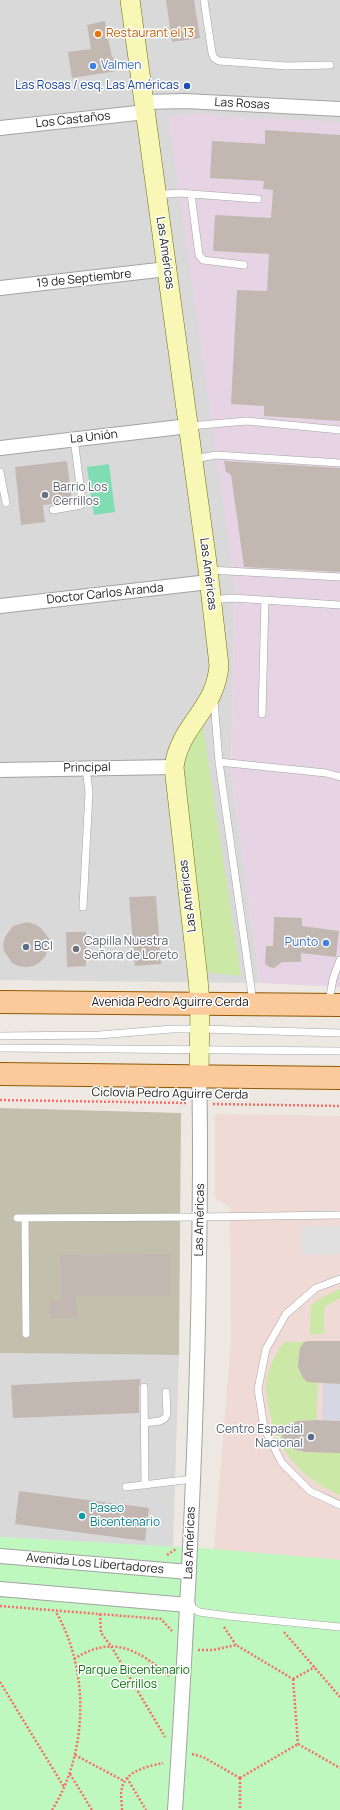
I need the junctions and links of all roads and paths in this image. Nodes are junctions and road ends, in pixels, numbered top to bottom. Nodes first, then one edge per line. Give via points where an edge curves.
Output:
1 (130, 0) edge
2 (204, 0) edge
3 (330, 65) dead end
4 (145, 107) junction
5 (340, 109) edge
6 (0, 128) edge
7 (191, 194) junction
8 (157, 195) junction
9 (258, 199) dead end
10 (244, 265) dead end
11 (167, 269) junction
12 (0, 288) edge
13 (189, 426) junction
14 (340, 430) edge
15 (74, 439) junction
16 (0, 448) edge
17 (192, 459) junction
18 (340, 463) edge
19 (0, 472) edge
20 (6, 502) dead end
21 (53, 510) dead end
22 (340, 577) edge
23 (210, 584) junction
24 (265, 600) junction
25 (340, 605) edge
26 (0, 606) edge
27 (213, 693) junction
28 (262, 714) dead end
29 (219, 762) junction
30 (174, 767) junction
31 (86, 768) junction
32 (0, 770) edge
33 (340, 777) edge
34 (83, 907) dead end
35 (340, 960) edge
36 (0, 1002) edge
37 (200, 1003) junction
38 (253, 1004) junction
39 (334, 1005) edge
40 (200, 1029) junction
41 (340, 1033) edge
42 (0, 1036) edge
43 (0, 1048) edge
44 (200, 1049) junction
45 (340, 1051) edge
46 (0, 1074) edge
47 (199, 1076) junction
48 (340, 1078) edge
49 (0, 1100) edge
50 (200, 1103) junction
51 (340, 1106) edge
52 (340, 1214) edge
53 (200, 1218) junction
54 (340, 1279) edge
55 (26, 1334) dead end
56 (144, 1387) dead end
57 (166, 1392) dead end
58 (144, 1423) junction
59 (193, 1479) junction
60 (145, 1485) junction
61 (126, 1487) dead end
62 (340, 1505) edge
63 (0, 1556) edge
64 (189, 1572) junction
65 (0, 1589) edge
66 (188, 1605) junction
67 (0, 1606) edge
68 (56, 1611) junction
69 (100, 1614) junction
70 (216, 1614) junction
71 (161, 1619) dead end
72 (273, 1619) junction
73 (340, 1627) edge
74 (236, 1645) junction
75 (111, 1646) junction
76 (185, 1649) junction
77 (74, 1659) junction
78 (315, 1667) junction
79 (293, 1679) junction
80 (0, 1682) edge
81 (183, 1689) junction
82 (340, 1697) edge
83 (166, 1739) dead end
84 (298, 1744) junction
85 (179, 1751) junction
86 (75, 1755) junction
87 (163, 1763) dead end
88 (340, 1768) edge
89 (70, 1773) junction
90 (127, 1778) junction
91 (240, 1778) junction
92 (124, 1781) junction
93 (64, 1788) junction
94 (52, 1810) edge
95 (92, 1810) edge
96 (122, 1810) edge
97 (146, 1810) edge
98 (175, 1810) edge
99 (240, 1810) edge

1 - 4 street, Las Américas
2 - 3 lane via 212,53 219,61 287,66
4 - 5 street, Las Rosas via 185,101
4 - 6 street, Los Castaños
4 - 8 street, Las Américas
7 - 8 lane
7 - 9 lane
7 - 10 lane via 199,255 203,260
8 - 11 street, Las Américas
11 - 12 street, 19 de Septiembre
11 - 13 street, Las Américas
13 - 14 lane via 247,421
13 - 15 street, La Unión
13 - 17 street, Las Américas
15 - 16 street, La Unión
15 - 21 lane via 81,505
17 - 18 lane via 216,456
17 - 23 street, Las Américas
19 - 20 lane
22 - 23 lane
23 - 24 lane via 232,598
23 - 26 street, Doctor Carlos Aranda
23 - 27 street, Las Américas via 219,665
24 - 25 lane
24 - 28 lane
27 - 29 lane
27 - 30 street, Las Américas via 183,738 175,756
29 - 33 lane via 326,773
29 - 38 lane
30 - 31 street, Principal
30 - 37 street, Las Américas
31 - 32 street, Principal
31 - 34 lane via 89,792
35 - 39 lane via 333,979
36 - 37 main road, Avenida Pedro Aguirre Cerda
37 - 38 main road, Avenida Pedro Aguirre Cerda
37 - 40 street, Las Américas
38 - 39 main road, Avenida Pedro Aguirre Cerda
40 - 41 lane
40 - 42 lane via 99,1035
40 - 44 street, Las Américas
43 - 44 lane
44 - 45 lane
44 - 47 street, Las Américas
46 - 47 main road
47 - 48 main road
47 - 50 street, Las Américas
49 - 50 path, Ciclovía Pedro Aguirre Cerda
50 - 51 path, Ciclovía Pedro Aguirre Cerda
50 - 53 street, Las Américas
52 - 53 lane
53 - 55 lane via 21,1218
53 - 59 street, Las Américas
54 - 62 lane via 316,1288 286,1314 266,1349 258,1389 264,1428 282,1463 310,1491
56 - 58 lane
57 - 58 lane via 165,1418
58 - 60 lane
59 - 60 lane
59 - 64 street, Las Américas
60 - 61 lane
63 - 64 street, Avenida Los Libertadores
64 - 66 street, Las Américas
65 - 66 street
66 - 70 lane via 199,1612
66 - 76 street, Las Américas
67 - 68 path
68 - 69 path
68 - 77 path via 66,1630
69 - 71 path
69 - 75 path via 101,1633
70 - 72 lane
70 - 74 path
72 - 73 lane
72 - 78 path
74 - 76 path via 212,1650
74 - 79 path
75 - 77 path via 97,1648
75 - 81 path via 128,1649 146,1658
75 - 83 path
76 - 81 street, Las Américas
77 - 86 path via 80,1711
78 - 79 path
78 - 82 path
79 - 84 path
80 - 93 path
81 - 85 street, Las Américas
84 - 88 path
84 - 91 path
85 - 91 path via 203,1757
85 - 98 street, Las Américas
86 - 89 path
86 - 92 path
87 - 90 path via 144,1768
89 - 93 path
89 - 95 path
90 - 92 path
90 - 97 path
91 - 99 path
92 - 96 path via 121,1793
93 - 94 path

